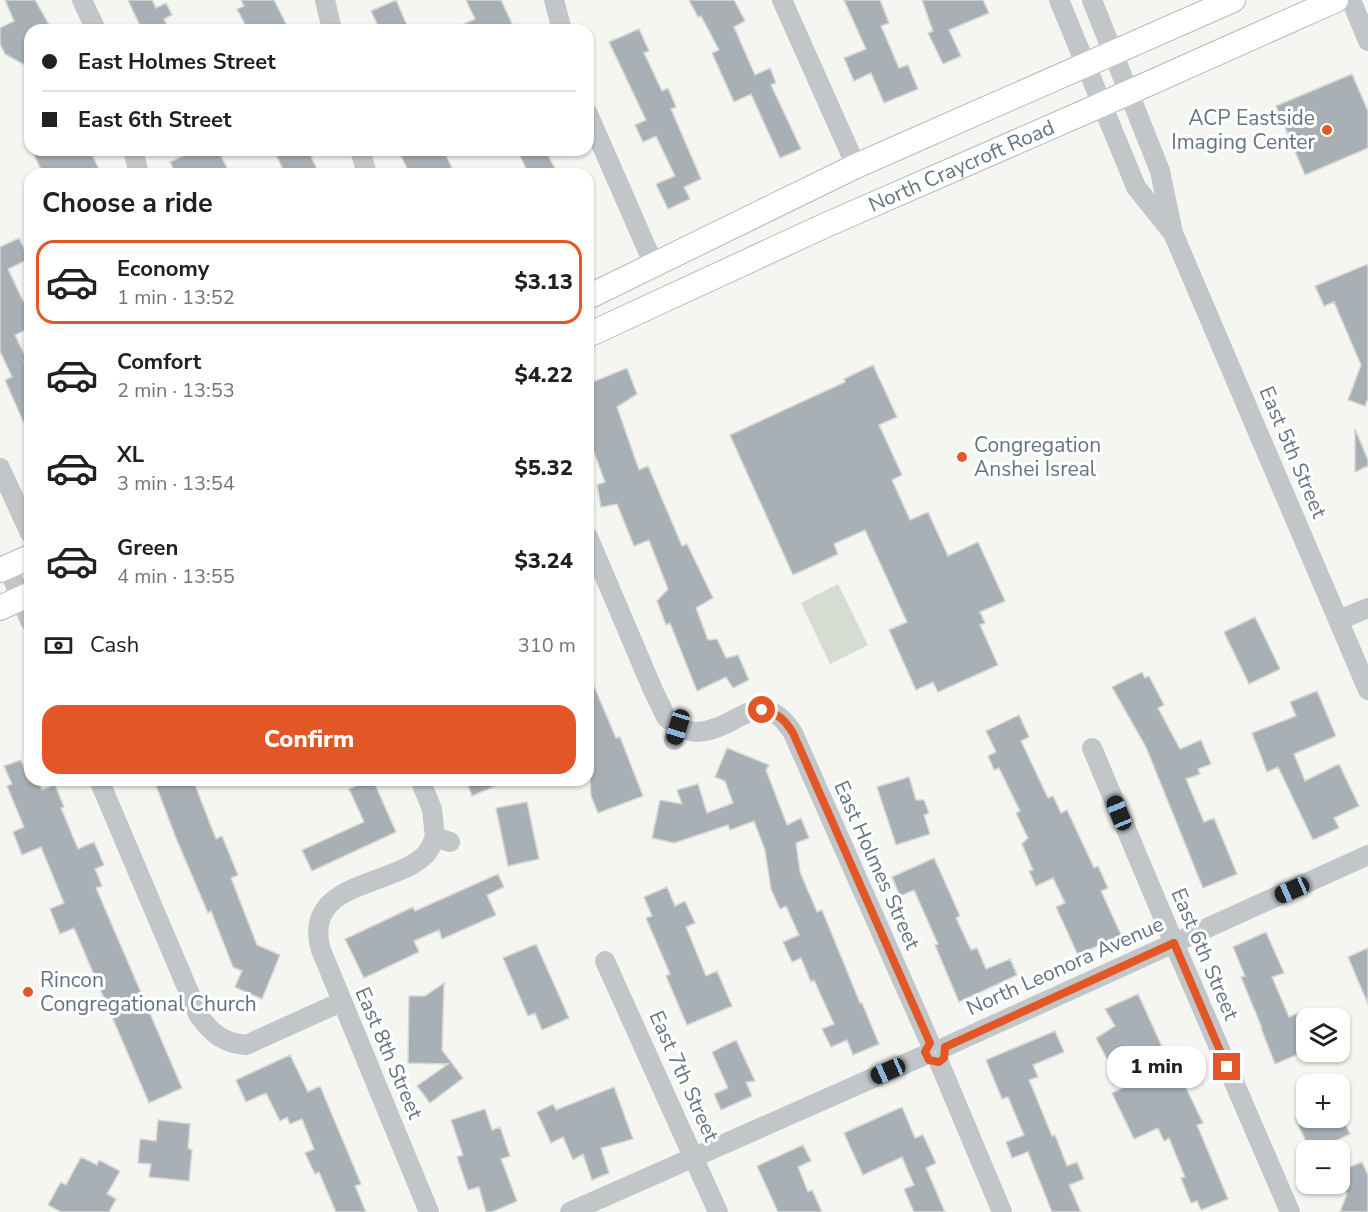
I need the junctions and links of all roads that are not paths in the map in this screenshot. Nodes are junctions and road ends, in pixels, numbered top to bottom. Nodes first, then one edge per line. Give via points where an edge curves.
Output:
1 (82, 0) edge
2 (325, 0) edge
3 (554, 0) edge
4 (782, 0) edge
5 (1059, 0) edge
6 (1092, 0) edge
7 (1233, 0) edge
8 (1336, 0) edge
9 (1351, 0) edge
10 (93, 24) edge
11 (331, 24) edge
12 (560, 24) edge
13 (1368, 41) edge
14 (1113, 52) junction
15 (1085, 64) junction
16 (1129, 92) junction
17 (1102, 104) junction
18 (594, 128) edge
19 (856, 166) junction
20 (1173, 233) junction
21 (654, 265) junction
22 (594, 294) edge
23 (594, 332) edge
24 (0, 468) edge
25 (24, 520) edge
26 (594, 551) edge
27 (24, 560) edge
28 (4, 568) edge
29 (16, 600) edge
30 (1368, 608) edge
31 (1338, 620) junction
32 (1368, 690) edge
33 (1092, 748) dead end
34 (102, 786) edge
35 (422, 786) edge
36 (1368, 855) edge
37 (1174, 943) junction
38 (605, 961) dead end
39 (341, 1002) junction
40 (935, 1052) junction
41 (694, 1157) junction
42 (429, 1212) edge
43 (570, 1212) edge
44 (718, 1212) edge
45 (1002, 1212) edge
46 (1290, 1212) edge

1 - 10 street
2 - 11 street
3 - 12 street
4 - 19 street
5 - 15 street, East 5th Street
6 - 14 street, East 5th Street
7 - 14 main road, North Craycroft Road
8 - 16 main road, North Craycroft Road
9 - 13 street
14 - 15 main road, North Craycroft Road
14 - 16 street, East 5th Street
15 - 17 street, East 5th Street
15 - 19 main road, North Craycroft Road
16 - 17 main road, North Craycroft Road
16 - 20 street, East 5th Street via 1160,171
17 - 20 street, East 5th Street via 1136,187
17 - 23 main road, North Craycroft Road
18 - 21 street
19 - 21 main road, North Craycroft Road
20 - 31 street, East 5th Street
21 - 22 main road, North Craycroft Road
24 - 25 street
26 - 40 street, East Holmes Street via 676,734 712,728 754,710 773,712 785,720
27 - 28 main road
28 - 29 street
30 - 31 street
31 - 32 street, East 5th Street
33 - 37 street, East 6th Street
34 - 39 street via 207,1028 219,1038 246,1045
35 - 39 street, East 8th Street via 442,840 415,862 334,899 320,917 317,936
36 - 37 street, North Leonora Avenue
37 - 40 street, North Leonora Avenue
37 - 46 street, East 6th Street
38 - 41 street, East 7th Street
39 - 42 street, East 8th Street
40 - 41 street, North Leonora Avenue
40 - 45 street, East Holmes Street
41 - 43 street, North Leonora Avenue
41 - 44 street, East 7th Street

